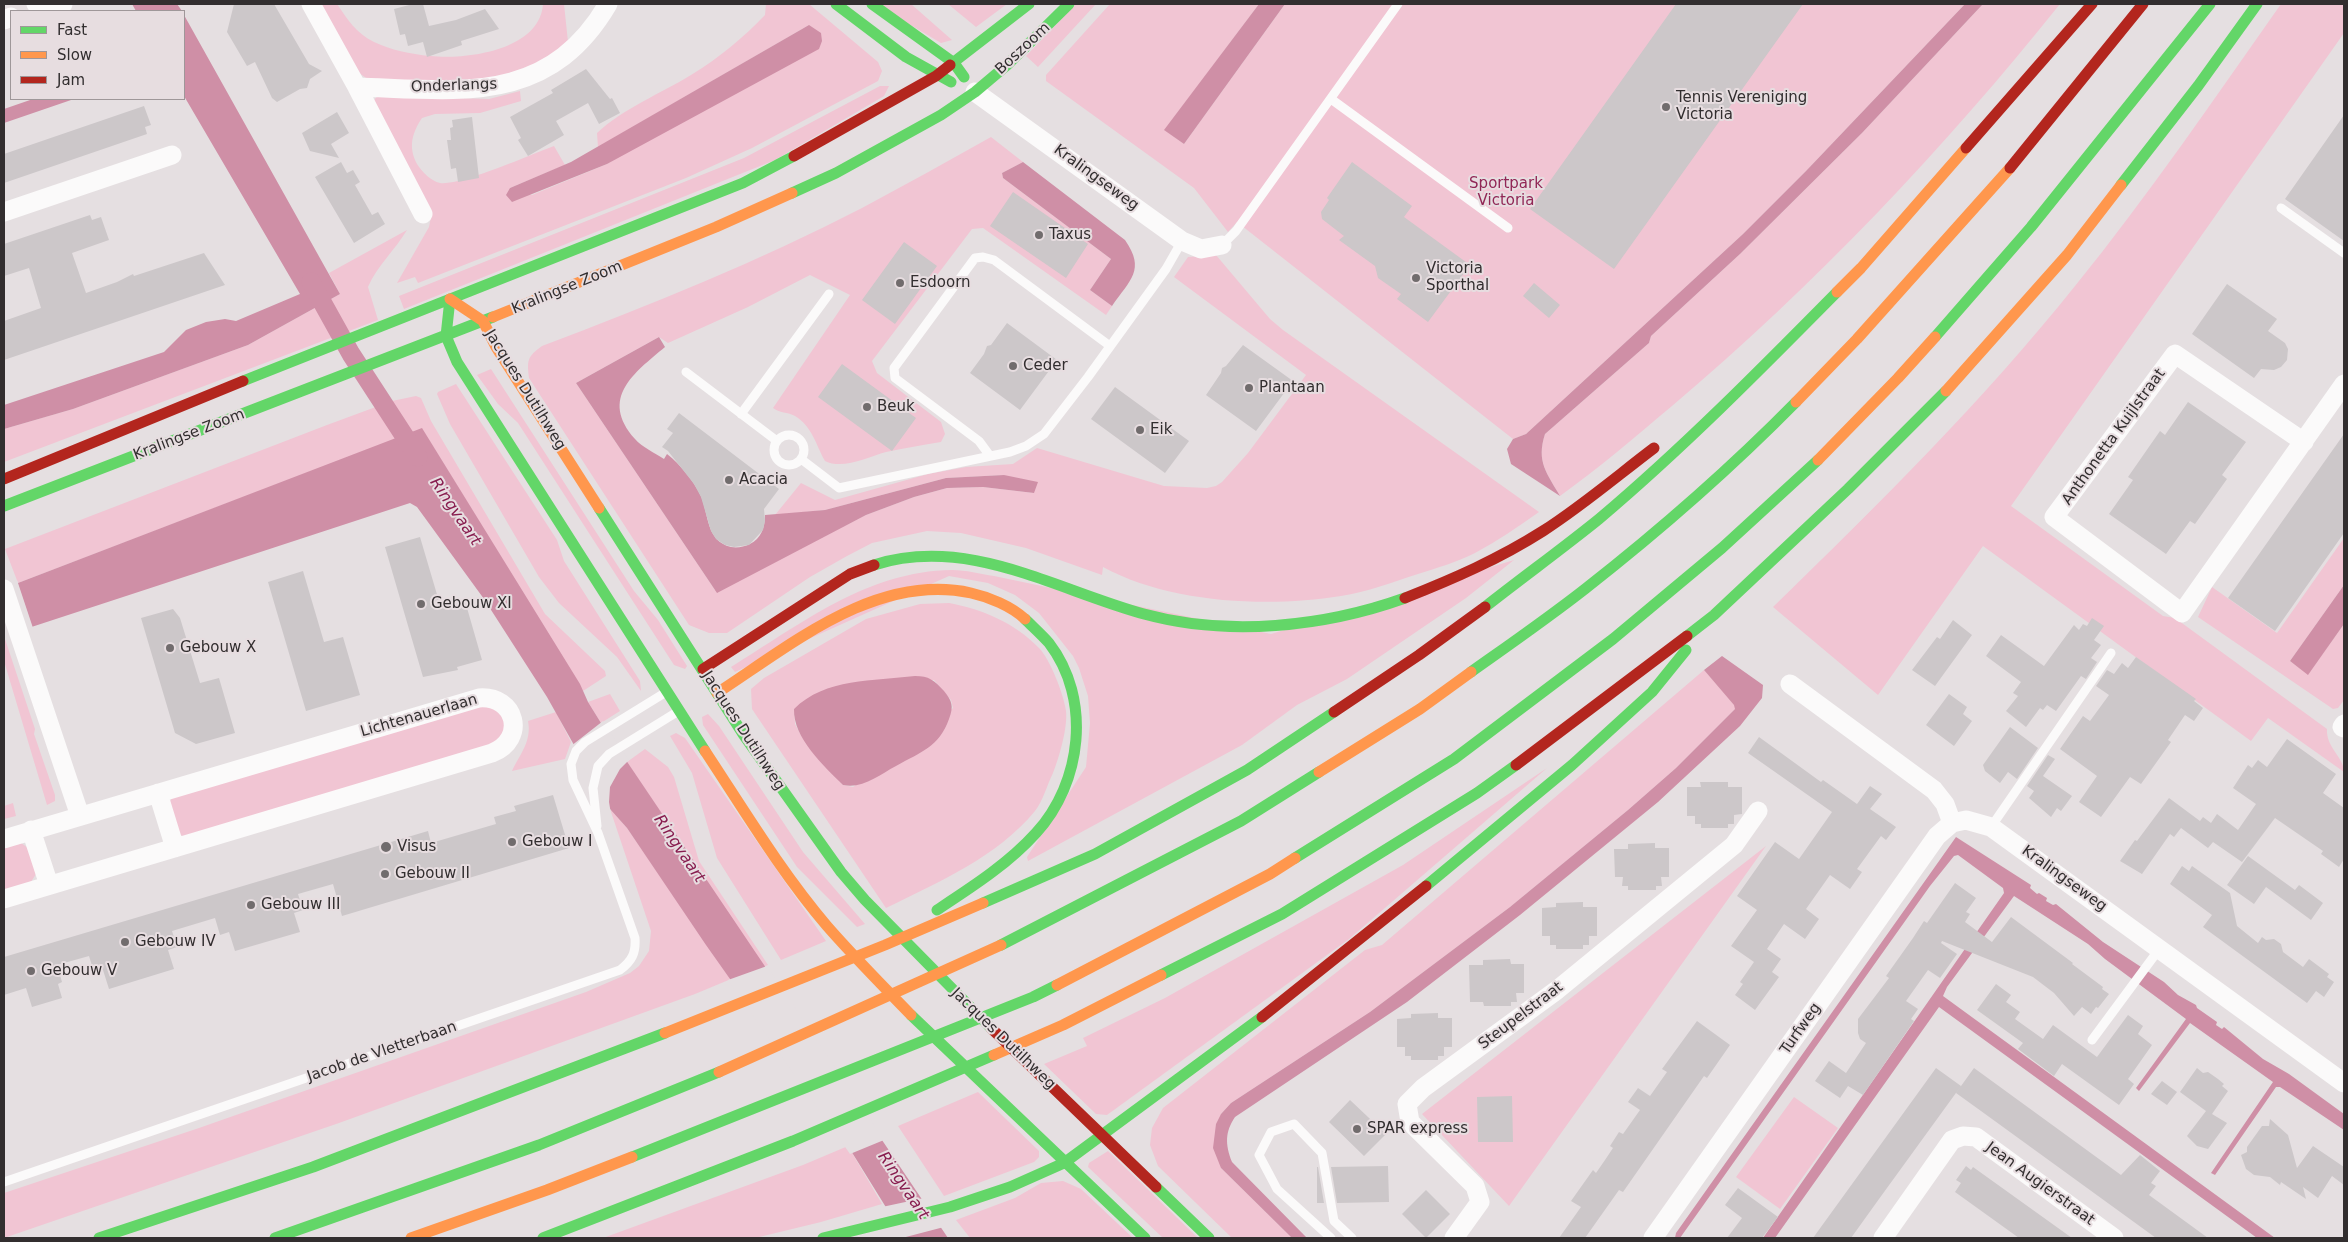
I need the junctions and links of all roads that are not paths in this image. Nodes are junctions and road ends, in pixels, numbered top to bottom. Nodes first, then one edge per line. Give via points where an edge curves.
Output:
1 (36, 4) edge
2 (63, 4) edge
3 (311, 4) edge
4 (608, 4) edge
5 (836, 4) edge
6 (1029, 4) edge
7 (1069, 4) edge
8 (1398, 4) edge
9 (2092, 4) edge
10 (2143, 4) edge
11 (2210, 4) edge
12 (2257, 4) edge
13 (870, 10) edge
14 (954, 64) junction
15 (936, 76) junction
16 (357, 87) junction
17 (975, 92) junction
18 (1331, 99) junction
19 (172, 155) dead end
20 (2281, 208) dead end
21 (4, 212) edge
22 (423, 214) dead end
23 (1508, 228) dead end
24 (1182, 241) junction
25 (1222, 246) joint
26 (2344, 253) edge
27 (829, 294) dead end
28 (450, 299) junction
29 (483, 321) junction
30 (446, 336) junction
31 (1110, 346) junction
32 (1764, 367) junction
33 (686, 372) dead end
34 (2344, 384) edge
35 (741, 414) junction
36 (1687, 424) dead end
37 (777, 441) junction
38 (1664, 441) dead end
39 (2304, 442) junction
40 (990, 456) junction
41 (801, 459) junction
42 (4, 478) edge
43 (4, 506) edge
44 (4, 589) edge
45 (1678, 650) junction
46 (2111, 653) dead end
47 (699, 672) junction
48 (1790, 684) dead end
49 (670, 690) junction
50 (713, 695) junction
51 (683, 709) junction
52 (158, 793) junction
53 (1758, 811) dead end
54 (80, 816) junction
55 (1952, 823) junction
56 (1991, 827) junction
57 (31, 830) junction
58 (598, 834) junction
59 (4, 839) edge
60 (175, 848) junction
61 (49, 885) junction
62 (4, 898) edge
63 (886, 945) junction
64 (2160, 948) junction
65 (2092, 1040) dead end
66 (2344, 1083) edge
67 (1104, 1135) junction
68 (1064, 1163) junction
69 (4, 1182) edge
70 (99, 1238) edge
71 (276, 1238) edge
72 (411, 1238) edge
73 (543, 1238) edge
74 (823, 1238) edge
75 (1145, 1238) edge
76 (1209, 1238) edge
77 (1331, 1238) edge
78 (1352, 1238) edge
79 (1454, 1238) edge
80 (1652, 1238) edge
81 (1883, 1238) edge
82 (2114, 1238) edge

1 - 2 street via 47,9
3 - 16 street
4 - 16 street, Onderlangs via 581,43 550,68 516,82 487,88
5 - 13 main road, Kralingseweg
6 - 14 main road, Boszoom
7 - 17 main road, Boszoom via 1008,66
8 - 18 lane
9 - 32 main road via 1861,268
10 - 71 main road via 1998,182 1857,339 1769,429 1591,584 1420,709 1241,821 988,952 740,1063 539,1145
11 - 72 main road via 2031,227 1898,378 1813,465 1637,619 1454,759 1270,874 1033,997 547,1190
12 - 45 main road via 2198,86 2060,262 1935,403
13 - 14 main road, Kralingseweg
13 - 15 main road, Kralingseweg
14 - 15 main road, Kralingse Zoom
14 - 17 main road, Kralingseweg
15 - 17 main road, Kralingseweg
15 - 28 main road, Kralingse Zoom via 828,140 743,183
16 - 22 street
17 - 24 street, Kralingseweg
17 - 29 main road, Kralingse Zoom via 941,115 836,173 716,227
18 - 23 lane
18 - 25 lane
19 - 21 street
20 - 26 lane
24 - 25 street, Kralingseweg via 1201,249
24 - 31 lane
27 - 35 lane
28 - 29 main road, Jacques Dutilhweg
28 - 30 main road
28 - 42 main road, Kralingse Zoom
29 - 30 main road, Kralingse Zoom
29 - 47 main road, Jacques Dutilhweg via 496,347
30 - 43 main road, Kralingse Zoom
30 - 49 main road via 457,362
31 - 40 lane via 1044,434 1026,446
31 - 40 lane via 994,260 975,258 894,368 895,378 979,441
32 - 36 main road
32 - 63 main road via 1610,509 1553,555 1419,655 1246,770 1095,854
33 - 35 lane
34 - 39 street, Anthonetta Kuijlstraat
35 - 37 lane
37 - 41 lane via 774,452 780,462 791,465
37 - 41 lane via 787,435 798,438 804,448
38 - 47 main road via 1529,538 1462,575 1352,614 1253,627 1171,620 1100,601 998,565 960,557 915,556 875,564 850,574
39 - 39 street, Anthonetta Kuijlstraat via 2175,354 2054,517 2182,613
40 - 41 lane via 840,488
44 - 54 street
45 - 67 main road via 1652,692 1565,771 1282,1002
45 - 73 main road via 1477,793 1282,914 1063,1025 793,1141
46 - 56 lane
47 - 50 main road, Jacques Dutilhweg
48 - 55 street via 1934,790 1945,804
49 - 51 main road
49 - 58 lane, Jacob de Vletterbaan via 585,742 576,751 570,764 573,780
50 - 63 main road via 846,613 906,591 947,587 968,590 1008,607 1042,633 1058,653 1069,676 1076,704 1077,748 1072,772 1058,803 1037,835 1016,855
50 - 67 main road, Jacques Dutilhweg via 819,843 865,900 958,996
51 - 58 lane, Jacob de Vletterbaan via 609,754 598,766 593,788
51 - 68 main road via 774,856 827,926 915,1020
52 - 54 street, Lichtenauerlaan
52 - 60 street
52 - 60 street, Lichtenauerlaan via 478,698 487,697 503,704 513,718 510,740 500,750
53 - 79 street, Steupelstraat via 1734,845 1557,990 1423,1088 1407,1104 1410,1122 1475,1186 1480,1202
54 - 57 street, Lichtenauerlaan
55 - 56 street, Kralingseweg via 1966,820
55 - 80 street, Turfweg via 1937,836
56 - 64 street, Kralingseweg
57 - 59 street, Lichtenauerlaan
57 - 61 street
58 - 69 lane, Jacob de Vletterbaan via 635,938 634,956 620,970
60 - 61 street, Lichtenauerlaan
61 - 62 street, Lichtenauerlaan
63 - 70 main road via 710,1016 313,1167
64 - 65 lane
64 - 66 street, Kralingseweg
67 - 68 main road
67 - 76 main road, Jacques Dutilhweg
68 - 74 main road via 1010,1187 950,1207
68 - 75 main road
77 - 78 lane via 1277,1188 1259,1156 1271,1132 1294,1124 1322,1153 1334,1221
81 - 82 street, Jean Augierstraat via 1952,1140 1963,1136 1976,1137

